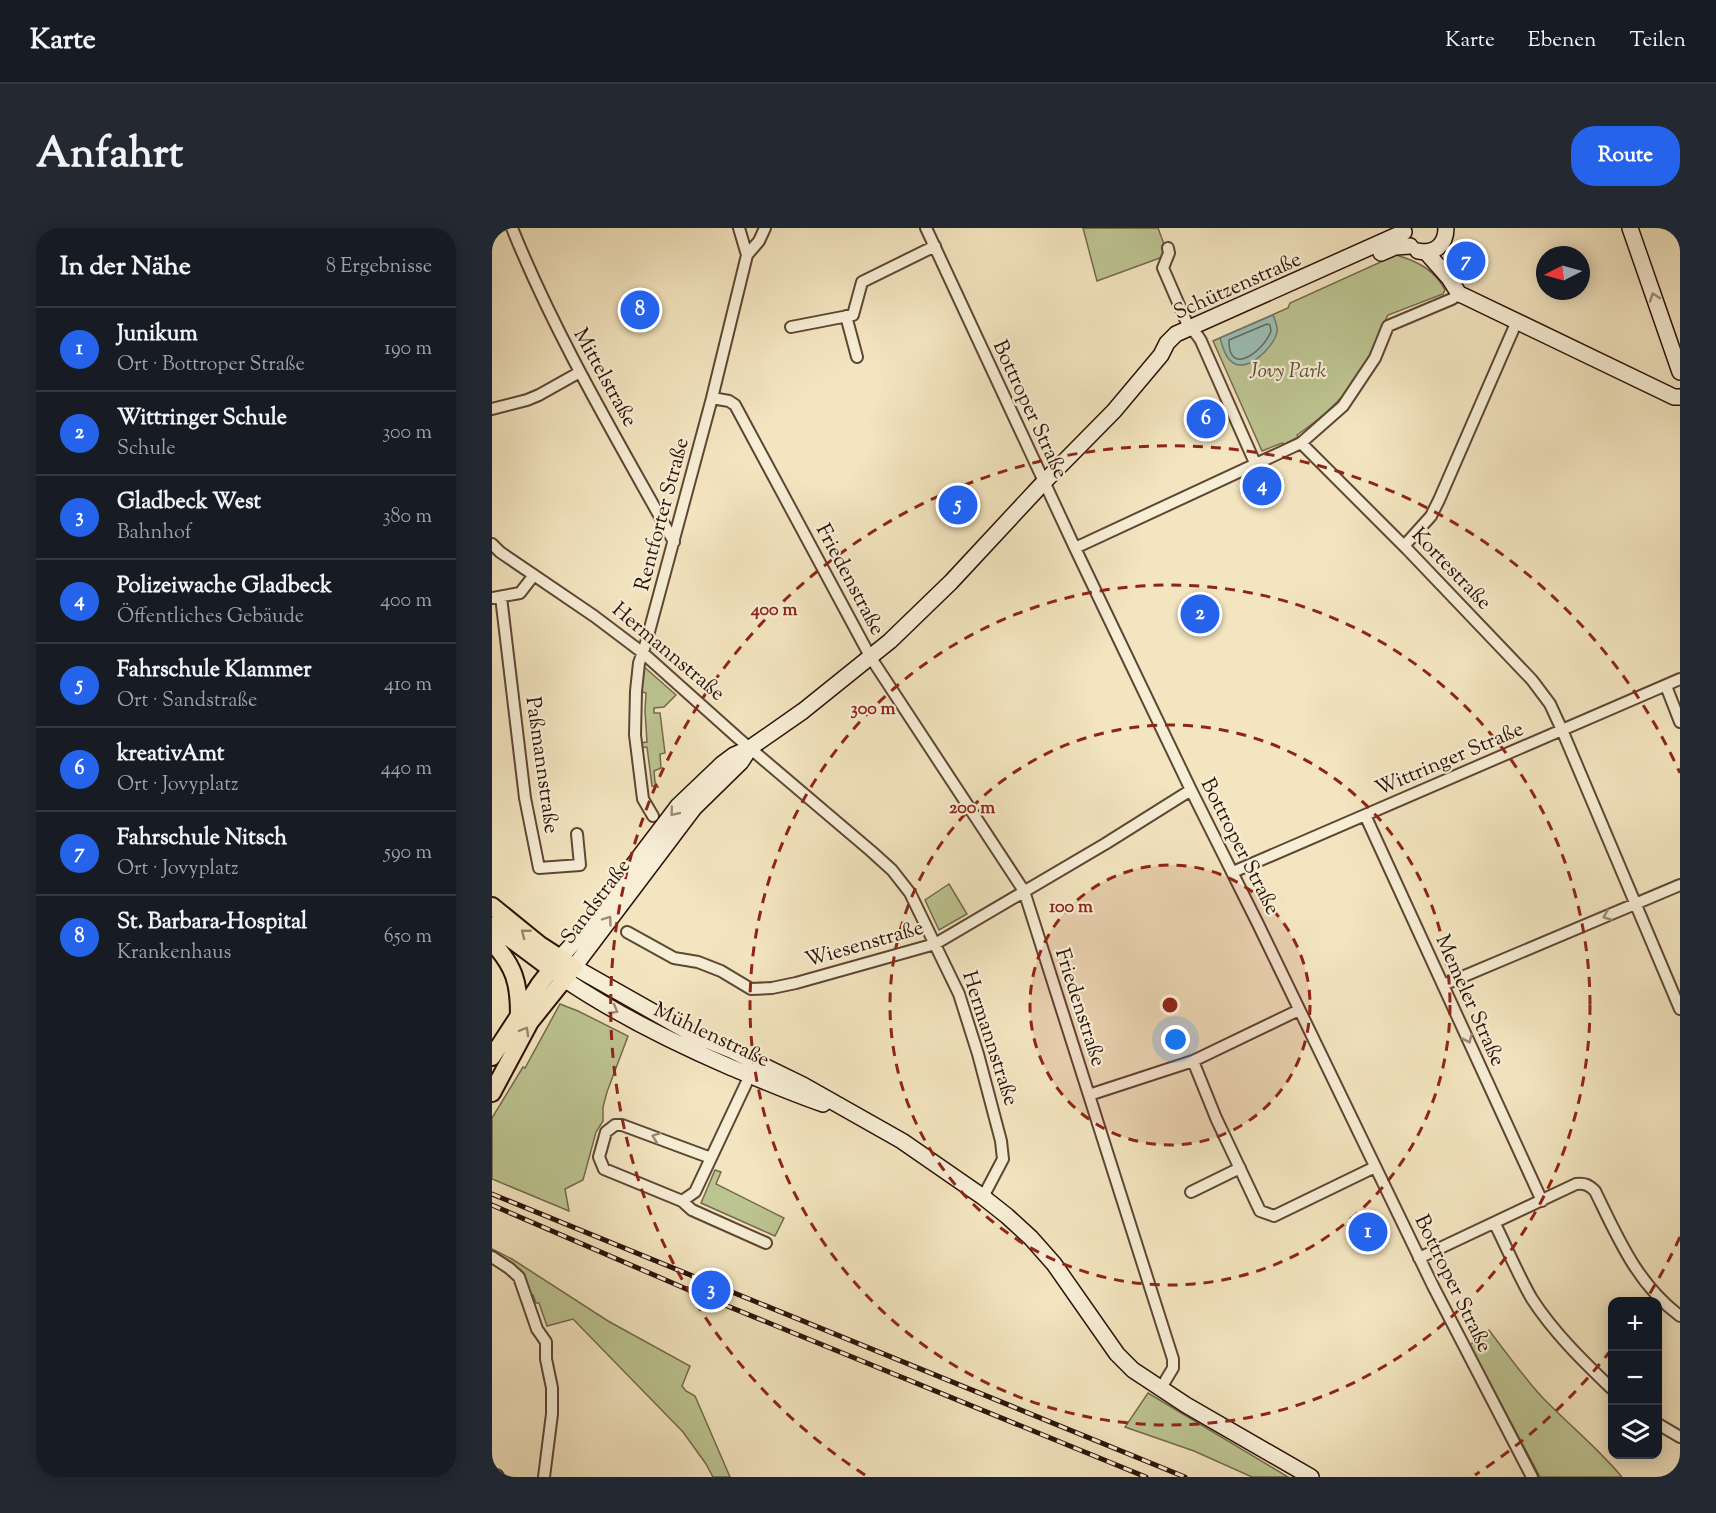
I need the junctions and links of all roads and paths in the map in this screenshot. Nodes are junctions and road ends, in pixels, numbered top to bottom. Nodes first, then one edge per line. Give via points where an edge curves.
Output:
1 (512, 228) edge
2 (739, 228) edge
3 (765, 228) edge
4 (926, 228) edge
5 (1446, 228) edge
6 (1630, 228) edge
7 (1406, 235) edge
8 (935, 246) junction
9 (1168, 248) dead end
10 (1432, 250) junction
11 (747, 255) junction
12 (1459, 294) junction
13 (846, 316) junction
14 (1517, 321) junction
15 (791, 327) dead end
16 (1193, 331) junction
17 (857, 357) dead end
18 (580, 372) junction
19 (1680, 372) edge
20 (1680, 397) edge
21 (712, 398) junction
22 (492, 410) edge
23 (1301, 443) junction
24 (1255, 463) junction
25 (1044, 482) junction
26 (674, 542) junction
27 (492, 544) edge
28 (1404, 546) junction
29 (1075, 548) junction
30 (534, 575) junction
31 (496, 597) edge
32 (643, 653) junction
33 (871, 658) junction
34 (1680, 680) edge
35 (1666, 686) junction
36 (1680, 722) edge
37 (1562, 730) junction
38 (750, 748) junction
39 (1191, 790) junction
40 (1365, 815) junction
41 (653, 816) dead end
42 (577, 834) dead end
43 (1233, 872) junction
44 (1680, 885) edge
45 (1024, 891) junction
46 (1636, 904) junction
47 (492, 906) edge
48 (492, 925) edge
49 (627, 932) dead end
50 (492, 942) edge
51 (935, 944) junction
52 (562, 969) junction
53 (1443, 986) junction
54 (1680, 1009) edge
55 (1299, 1010) junction
56 (519, 1014) junction
57 (492, 1057) edge
58 (1193, 1061) junction
59 (753, 1068) junction
60 (492, 1093) edge
61 (1089, 1095) junction
62 (711, 1158) junction
63 (1375, 1167) junction
64 (1240, 1168) junction
65 (1191, 1192) dead end
66 (983, 1197) junction
67 (682, 1201) junction
68 (1542, 1201) junction
69 (1495, 1224) junction
70 (766, 1243) dead end
71 (492, 1257) edge
72 (1419, 1258) junction
73 (1680, 1316) edge
74 (1608, 1385) edge
75 (1161, 1388) junction
76 (1662, 1426) edge
77 (1680, 1437) edge
78 (544, 1477) edge
79 (1311, 1477) edge
80 (1532, 1477) edge

1 - 18 street, Mittelstraße
2 - 11 street
3 - 11 street, Rentforter Straße
4 - 8 street, Bottroper Straße
5 - 10 main road via 1445,237
19 -> 6 main road
7 - 10 main road via 1415,250
7 - 16 main road, Schützenstraße
8 - 13 street via 862,282 853,315
8 - 25 street, Bottroper Straße
9 - 16 street via 1163,268
10 - 12 main road
11 - 21 street, Rentforter Straße
12 - 14 main road
12 - 23 street via 1388,326 1375,358 1343,406
13 - 15 street
13 - 17 street
14 - 20 main road
14 - 28 street via 1431,516
16 - 24 street
16 - 25 main road, Schützenstraße via 1176,334 1167,343 1114,411
18 - 22 street via 533,397
18 - 26 street, Mittelstraße
21 - 26 street, Rentforter Straße
21 - 33 street, Friedenstraße via 735,405
23 - 24 street
23 - 28 street, Kortestraße
24 - 29 street
25 - 29 street, Bottroper Straße
25 - 33 main road, Sandstraße via 951,582
26 - 32 street, Rentforter Straße
27 - 30 street, Hermannstraße
28 - 37 street, Kortestraße via 1537,686 1551,704
29 - 39 street, Bottroper Straße
30 - 31 street via 520,593
30 - 32 street, Hermannstraße
31 - 42 street, Paßmannstraße via 539,868 580,865
32 - 38 street, Hermannstraße
32 - 41 street, Rentforter Straße via 636,691 635,735 643,799
33 - 38 main road, Sandstraße
33 - 45 street, Friedenstraße
34 - 35 street, Wittringer Straße
35 - 36 street
35 - 37 street, Wittringer Straße
37 - 40 street, Wittringer Straße
37 - 46 street, Kortestraße
38 - 51 street, Hermannstraße via 892,870 910,893
38 - 52 main road, Sandstraße via 694,808
39 - 43 street, Bottroper Straße
39 - 45 street, Wiesenstraße
40 - 43 street, Wittringer Straße
40 - 53 street, Memeler Straße
43 - 55 street, Bottroper Straße
44 - 46 street
45 - 51 street, Wiesenstraße
45 - 61 street, Friedenstraße
46 -> 53 street
46 - 54 street, Kortestraße
52 -> 47 main road via 540,945
48 - 52 main road
49 - 51 street, Wiesenstraße via 674,958 721,971 751,989 772,988
50 - 56 main road via 513,971
51 - 66 street, Hermannstraße via 959,994 1001,1141 1003,1159
52 - 56 main road, Sandstraße
52 - 59 main road, Mühlenstraße
60 -> 52 main road, Sandstraße
53 -> 68 street, Memeler Straße
55 - 58 street
55 - 63 street, Bottroper Straße
56 - 57 main road, Sandstraße
58 - 61 street
58 - 64 street
59 - 62 street
59 - 66 main road, Mühlenstraße via 801,1096 850,1112
61 - 75 street, Friedenstraße via 1173,1359 1173,1368
62 - 67 street via 695,1192
62 -> 67 street via 622,1125 606,1132 599,1157 604,1169
63 - 64 street via 1274,1216 1260,1211
63 - 72 street, Bottroper Straße
64 - 65 street
66 - 75 main road via 1031,1238 1054,1264 1125,1363
67 - 70 street via 692,1210
68 - 69 street
68 - 73 street via 1576,1184 1590,1186 1635,1269
69 - 72 street
69 - 74 street via 1531,1297 1548,1322
71 - 78 street via 519,1276 537,1329 546,1342 552,1414
72 - 80 street, Bottroper Straße
75 - 79 main road
76 - 77 street

